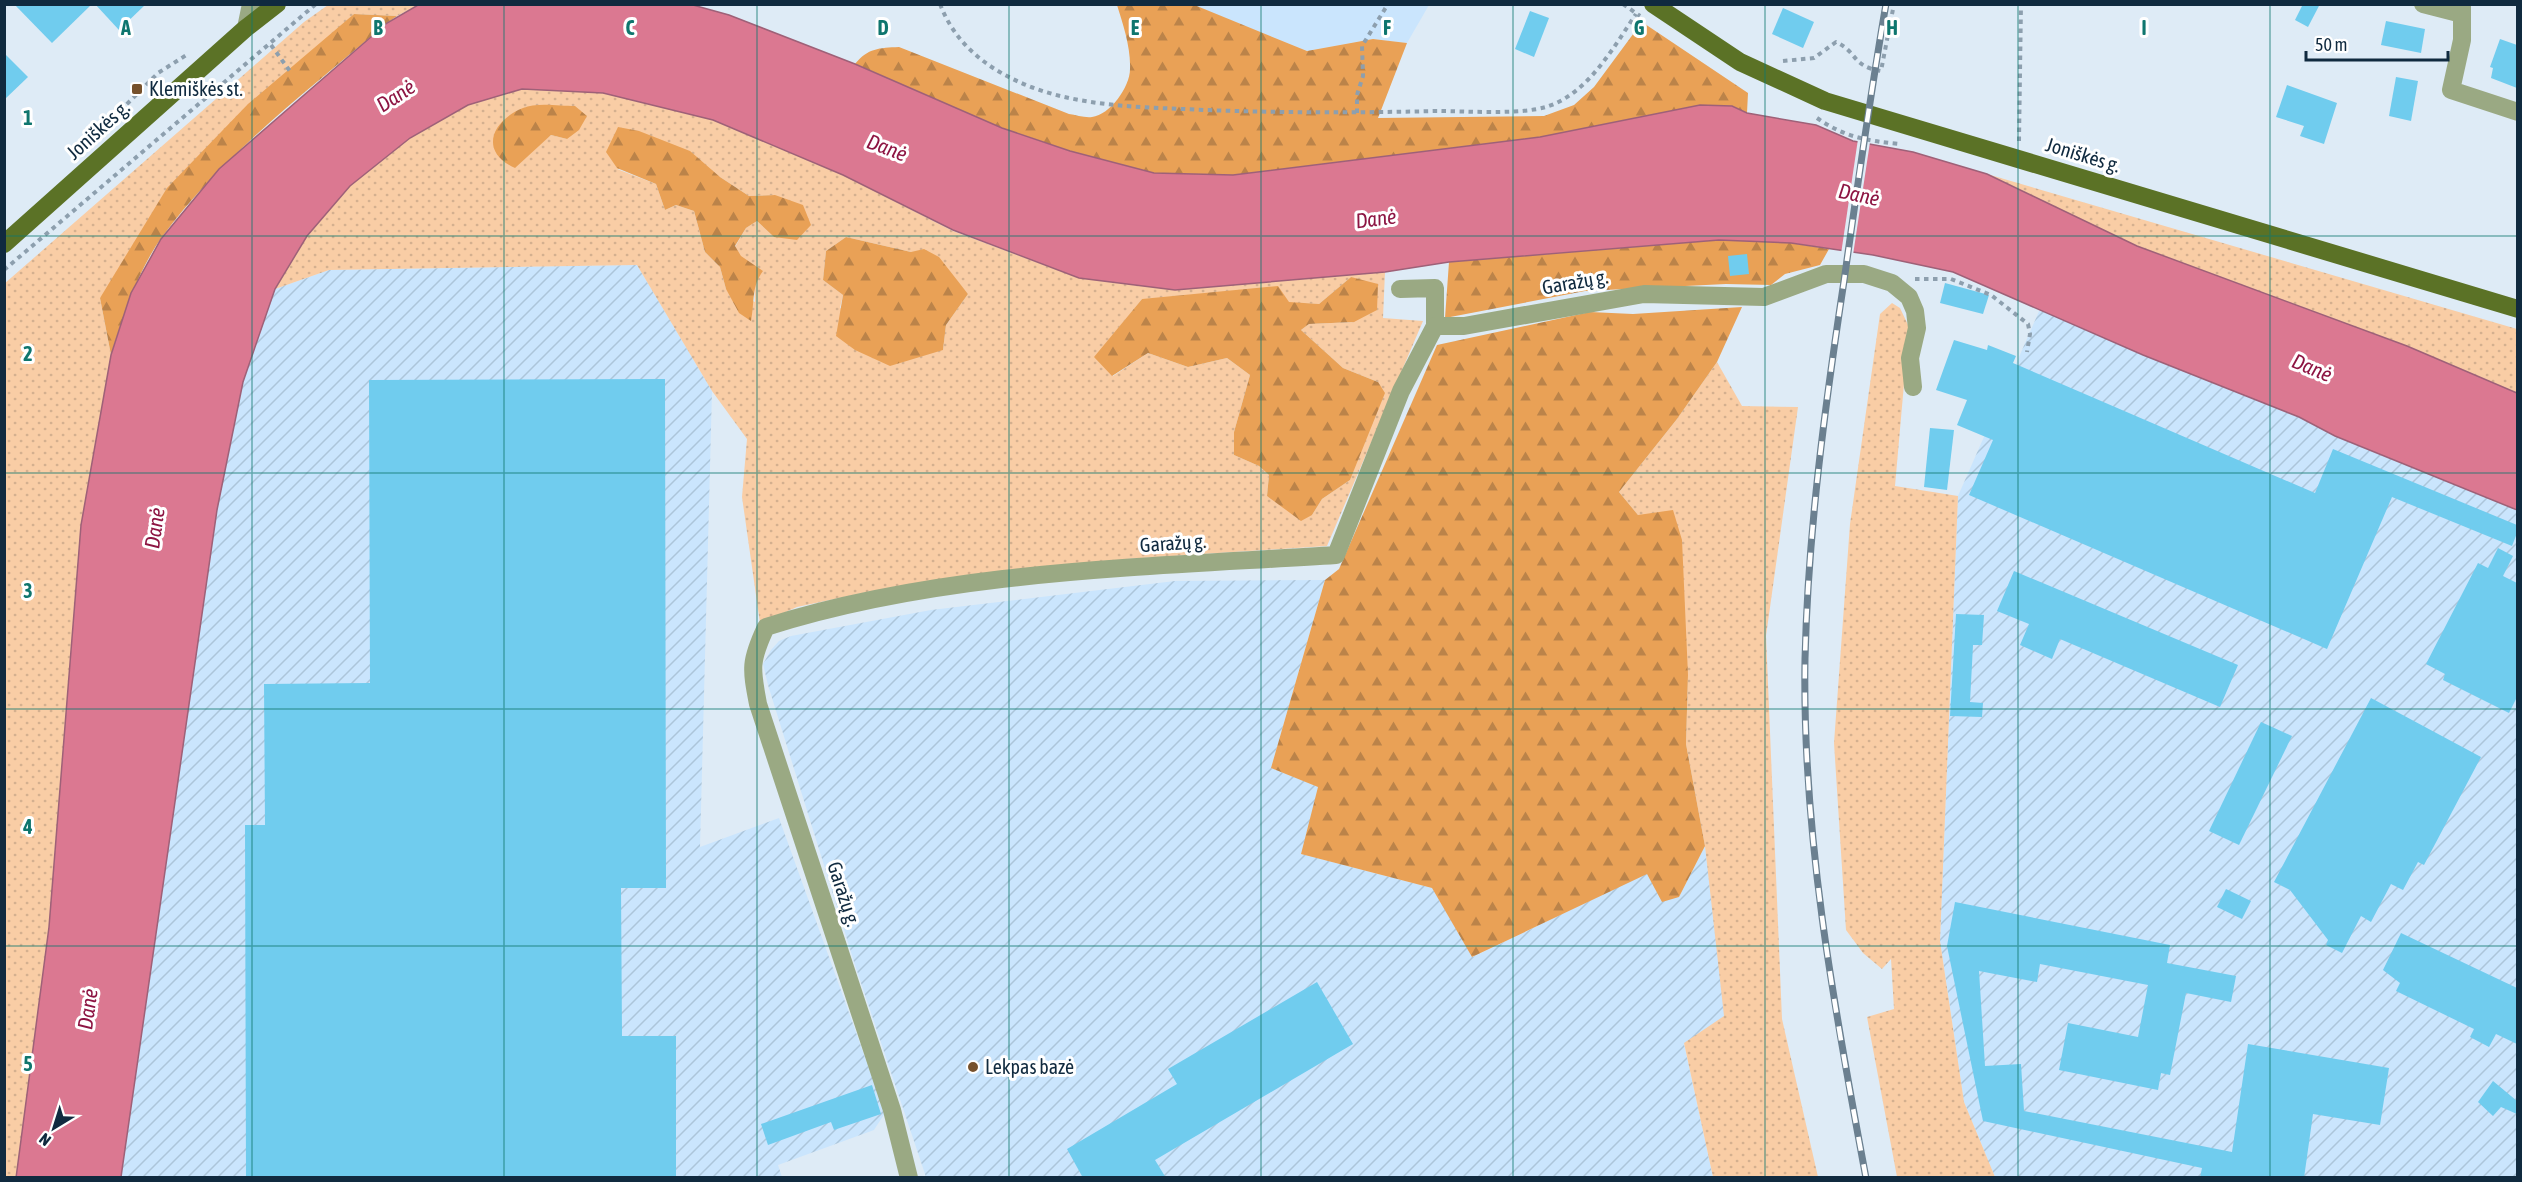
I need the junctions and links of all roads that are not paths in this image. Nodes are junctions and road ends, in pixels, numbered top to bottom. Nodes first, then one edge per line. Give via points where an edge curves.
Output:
1 (251, 4) edge
2 (277, 4) edge
3 (1653, 4) edge
4 (2423, 4) edge
5 (2462, 9) edge
6 (246, 28) junction
7 (2517, 112) edge
8 (4, 244) edge
9 (1400, 289) dead end
10 (2517, 309) edge
11 (1435, 326) junction
12 (1913, 387) dead end
13 (909, 1178) edge

1 - 6 street
2 - 6 main road, Joniškės g.
3 - 10 main road, Joniškės g. via 1740,62 1793,88 1890,122
4 - 5 street
5 - 7 street via 2462,40 2451,90
6 - 8 main road, Joniškės g.
9 - 11 street via 1435,288
11 - 12 street, Garažų g. via 1464,326 1644,294 1764,297 1826,274 1864,274 1892,283 1909,297 1917,328 1910,358
11 - 13 street, Garažų g. via 1401,391 1336,555 1072,572 908,594 808,614 766,627 754,654 752,672 758,704 892,1110

